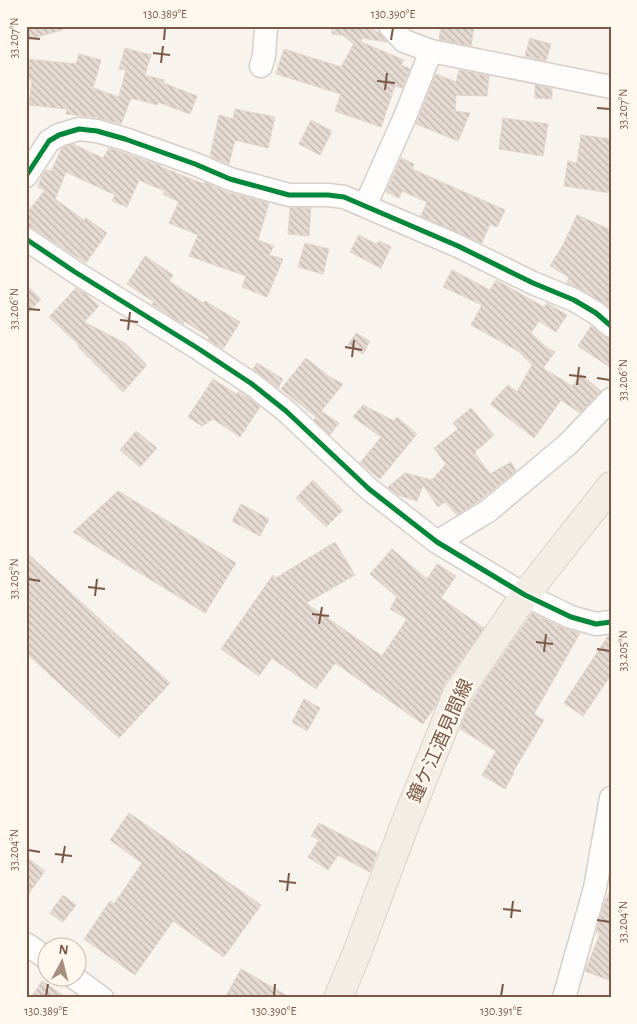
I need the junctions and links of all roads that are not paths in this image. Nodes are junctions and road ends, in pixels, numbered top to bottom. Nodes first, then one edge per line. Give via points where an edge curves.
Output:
1 (266, 26) edge
2 (390, 26) edge
3 (431, 51) junction
4 (260, 66) dead end
5 (611, 87) edge
6 (26, 176) edge
7 (365, 206) junction
8 (26, 239) edge
9 (611, 326) edge
10 (611, 399) edge
11 (611, 486) edge
12 (437, 542) junction
13 (525, 595) junction
14 (611, 622) edge
15 (611, 798) edge
16 (603, 892) edge
17 (26, 944) edge
18 (38, 952) edge
19 (86, 986) edge
20 (102, 998) edge
21 (338, 998) edge
22 (564, 998) edge

1 - 4 street
2 - 3 street via 404,41
3 - 5 street
3 - 7 street
6 - 7 street via 49,141 79,129 97,131 230,178 289,195 344,197
7 - 9 street via 574,300
8 - 12 street via 252,384 286,411 369,489
10 - 12 street via 568,444 488,511
11 - 13 main road, 鐘ケ江酒見間線
12 - 13 street
13 - 14 street via 571,617 596,624
13 - 21 main road, 鐘ケ江酒見間線 via 457,694
15 - 16 street
16 - 22 street
17 - 18 street
19 - 20 street

